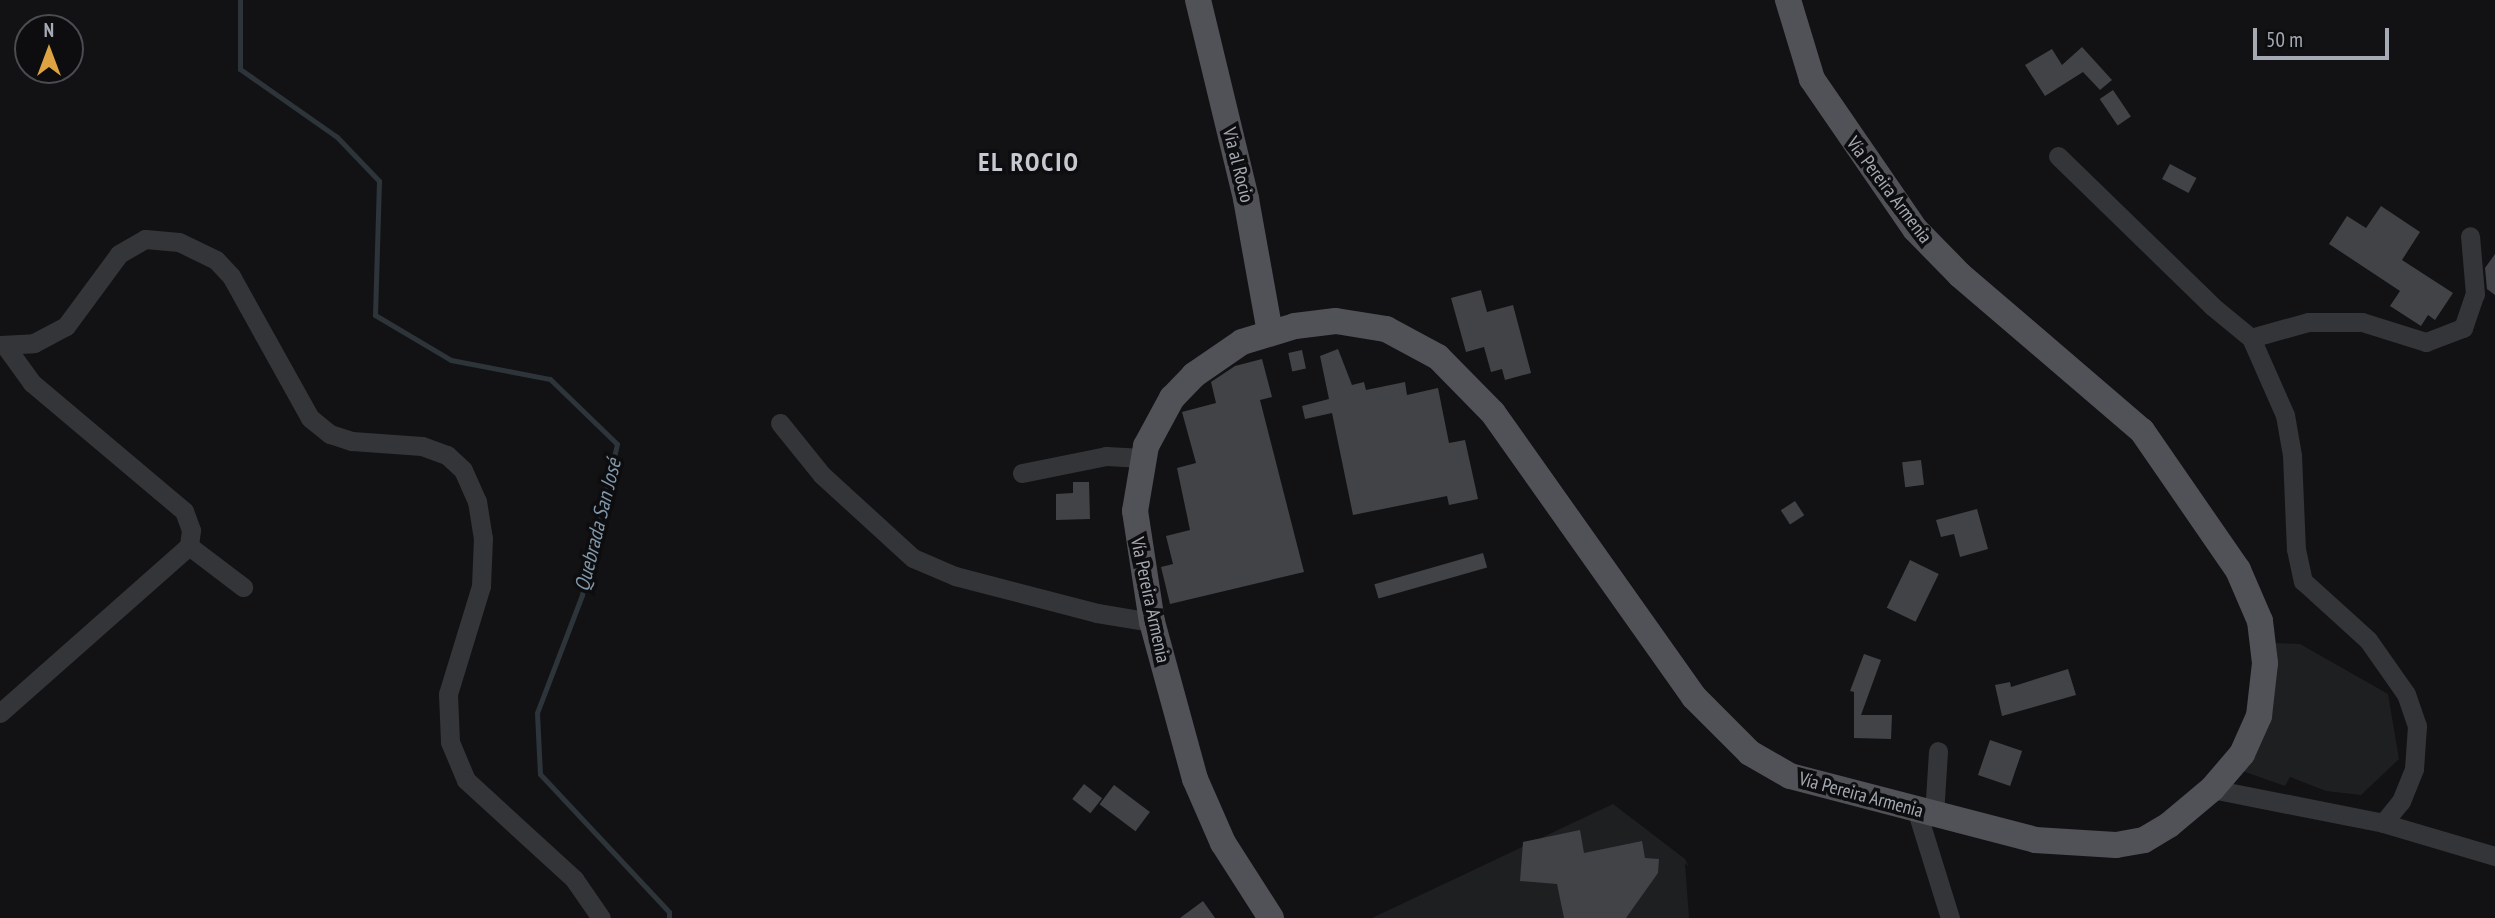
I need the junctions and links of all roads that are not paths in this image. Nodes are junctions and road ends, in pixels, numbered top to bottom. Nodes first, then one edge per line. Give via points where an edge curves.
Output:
1 (1198, 0) edge
2 (1788, 0) edge
3 (2058, 156) dead end
4 (2470, 236) dead end
5 (1270, 332) junction
6 (2251, 338) junction
7 (3, 346) edge
8 (780, 423) dead end
9 (1143, 457) junction
10 (1022, 473) dead end
11 (189, 546) junction
12 (243, 587) dead end
13 (1152, 622) junction
14 (0, 713) edge
15 (1938, 751) dead end
16 (2212, 789) junction
17 (1925, 813) junction
18 (2383, 822) junction
19 (2495, 856) edge
20 (1268, 916) edge
21 (601, 918) edge
22 (1950, 918) edge

1 - 5 main road, Via al Rocio via 1247,199
2 - 16 main road, Vía Pereira Armenia via 1812,79 1914,229 1960,275 2142,431 2238,570 2260,621 2264,692 2242,754
3 - 6 street
4 - 6 street via 2475,294 2463,328 2426,342 2362,322 2308,322
5 - 9 main road, Vía Pereira Armenia via 1242,342 1194,375 1156,423
5 - 17 main road, Vía Pereira Armenia via 1319,322 1362,324 1412,340 1438,357 1493,413 1646,633 1732,739 1790,776
6 - 18 street via 2285,415 2292,455 2296,549 2303,581 2368,640 2406,694 2417,726 2414,769 2401,801
7 - 11 street via 32,383 184,511 191,530
7 - 21 street via 34,343 66,326 118,254 145,239 179,242 216,260 231,276 310,418 330,434 352,441 422,446 447,455 463,470 477,501 483,538 481,586 448,694 450,742 466,780 574,879
8 - 13 street via 822,475 913,558 956,576 1097,614
9 - 10 street via 1106,456
9 - 13 main road, Vía Pereira Armenia via 1135,530
11 - 12 street
11 - 14 street
13 - 20 main road, Vía Pereira Armenia via 1199,789 1223,843
15 - 17 street
16 - 17 main road, Vía Pereira Armenia via 2152,835 2116,845 2062,845
16 - 18 street
17 - 22 street
18 - 19 street

